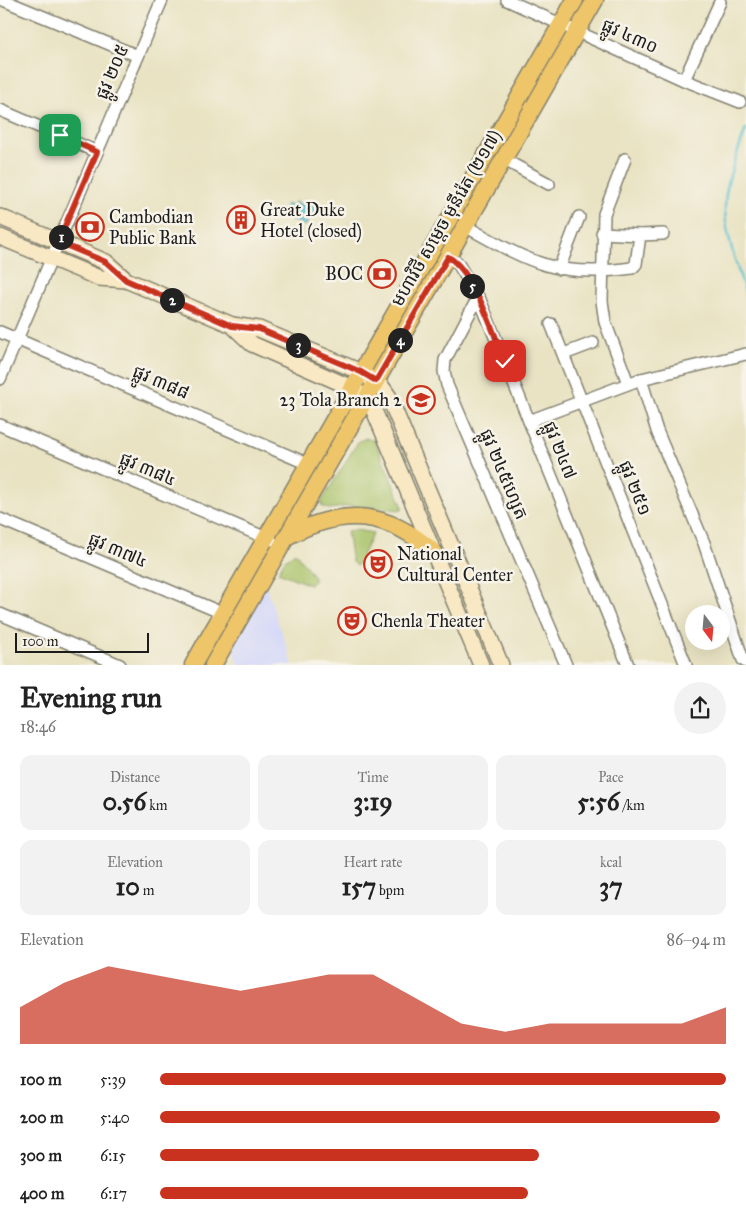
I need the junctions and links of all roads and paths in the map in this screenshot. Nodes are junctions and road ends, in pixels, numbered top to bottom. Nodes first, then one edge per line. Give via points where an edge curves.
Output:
1 (4, 0) edge
2 (162, 0) edge
3 (506, 0) edge
4 (575, 0) edge
5 (595, 0) edge
6 (720, 2) dead end
7 (561, 24) junction
8 (577, 32) junction
9 (138, 56) junction
10 (684, 80) junction
11 (740, 102) dead end
12 (0, 110) edge
13 (97, 152) junction
14 (504, 159) junction
15 (624, 159) dead end
16 (549, 184) dead end
17 (0, 217) edge
18 (579, 217) dead end
19 (465, 226) junction
20 (602, 233) junction
21 (663, 234) dead end
22 (0, 236) edge
23 (640, 236) junction
24 (58, 242) junction
25 (448, 257) junction
26 (52, 259) junction
27 (559, 269) junction
28 (603, 272) junction
29 (126, 280) junction
30 (480, 300) junction
31 (551, 324) dead end
32 (232, 326) junction
33 (0, 332) edge
34 (17, 339) junction
35 (593, 343) dead end
36 (564, 354) junction
37 (746, 354) edge
38 (361, 372) junction
39 (0, 379) edge
40 (641, 379) junction
41 (376, 381) junction
42 (628, 383) junction
43 (352, 388) junction
44 (366, 397) junction
45 (581, 401) junction
46 (529, 421) junction
47 (0, 424) edge
48 (308, 464) junction
49 (0, 519) edge
50 (266, 538) junction
51 (285, 540) junction
52 (435, 553) junction
53 (0, 614) edge
54 (222, 614) junction
55 (746, 662) edge
56 (120, 665) edge
57 (192, 665) edge
58 (213, 665) edge
59 (481, 665) edge
60 (501, 665) edge
61 (566, 665) edge
62 (628, 665) edge
63 (686, 665) edge

1 - 9 street
2 - 9 street, ផ្លូវ ២០៥
3 - 7 street, ផ្លូវ ៤៣០
4 - 7 main road, មហាវិថី សម្តេច មុនីរ៉េត (២១៧)
5 - 8 main road, មហាវិថី សម្តេច មុនីរ៉េត (២១៧)
6 - 10 street
7 - 8 street, ផ្លូវ ៤៣០
7 - 38 main road, មហាវិថី សម្តេច មុនីរ៉េត (២១៧)
8 - 10 street, ផ្លូវ ៤៣០
8 - 14 main road, មហាវិថី សម្តេច មុនីរ៉េត (២១៧)
9 - 13 street, ផ្លូវ ២០៥
10 - 11 street, ផ្លូវ ៤៣០
12 - 13 street
13 - 24 street, ផ្លូវ ២០៥
14 - 16 street
14 - 19 main road, មហាវិថី សម្តេច មុនីរ៉េត (២១៧)
15 - 20 street via 606,208
17 - 24 main road
18 - 27 street
19 - 25 main road, មហាវិថី សម្តេច មុនីរ៉េត (២១៧)
19 - 27 street via 525,259
20 - 23 street
20 - 28 street
21 - 23 street
22 - 26 main road
23 - 28 street via 634,266
24 - 26 street, ផ្លូវ ២០៥
24 - 29 main road via 106,262
25 - 30 street, ផ្លូវ ២៤៧ via 458,262
25 - 41 main road, មហាវិថី សម្តេច មុនីរ៉េត (២១៧)
26 - 29 main road via 99,278
26 - 34 street, ផ្លូវ ២០៥
27 - 28 street
28 - 42 street via 605,322
29 - 32 main road
30 - 46 street, ផ្លូវ ២៤៧
30 - 61 street, ផ្លូវ ២៤៥ហ្សេត via 474,305 446,360 447,385
31 - 36 street, ផ្លូវ ២៥១
32 - 38 main road via 259,329
32 - 43 main road via 252,344
33 - 34 street, ផ្លូវ ៣៨៨
34 - 39 street, ផ្លូវ ២០៥
34 - 48 street, ផ្លូវ ៣៨៨
35 - 36 street
36 - 45 street, ផ្លូវ ២៥១
37 - 40 street
38 - 41 main road
38 - 43 main road, មហាវិថី សម្តេច មុនីរ៉េត (២១៧)
40 - 42 street
40 - 55 street
41 - 44 main road, មហាវិថី សម្តេច មុនីរ៉េត (២១៧)
41 - 60 main road via 389,397
42 - 45 street
43 - 44 main road
43 - 48 main road, មហាវិថី សម្តេច មុនីរ៉េត (២១៧)
44 - 51 main road, មហាវិថី សម្តេច មុនីរ៉េត (២១៧)
44 - 52 main road via 373,406
45 - 46 street
45 - 63 street, ផ្លូវ ២៥១
46 - 62 street, ផ្លូវ ២៤៧
47 - 50 street, ផ្លូវ ៣៨៤
48 - 50 main road, មហាវិថី សម្តេច មុនីរ៉េត (២១៧)
49 - 54 street, ផ្លូវ ៣៧៤
50 - 51 street, ផ្លូវ ៣៨៤
50 - 54 main road, មហាវិថី សម្តេច មុនីរ៉េត (២១៧)
51 - 52 main road via 312,523 339,517 360,517 381,520 401,528
51 - 58 main road, មហាវិថី សម្តេច មុនីរ៉េត (២១៧)
52 - 59 main road
53 - 56 street
54 - 57 main road, មហាវិថី សម្តេច មុនីរ៉េត (២១៧)

